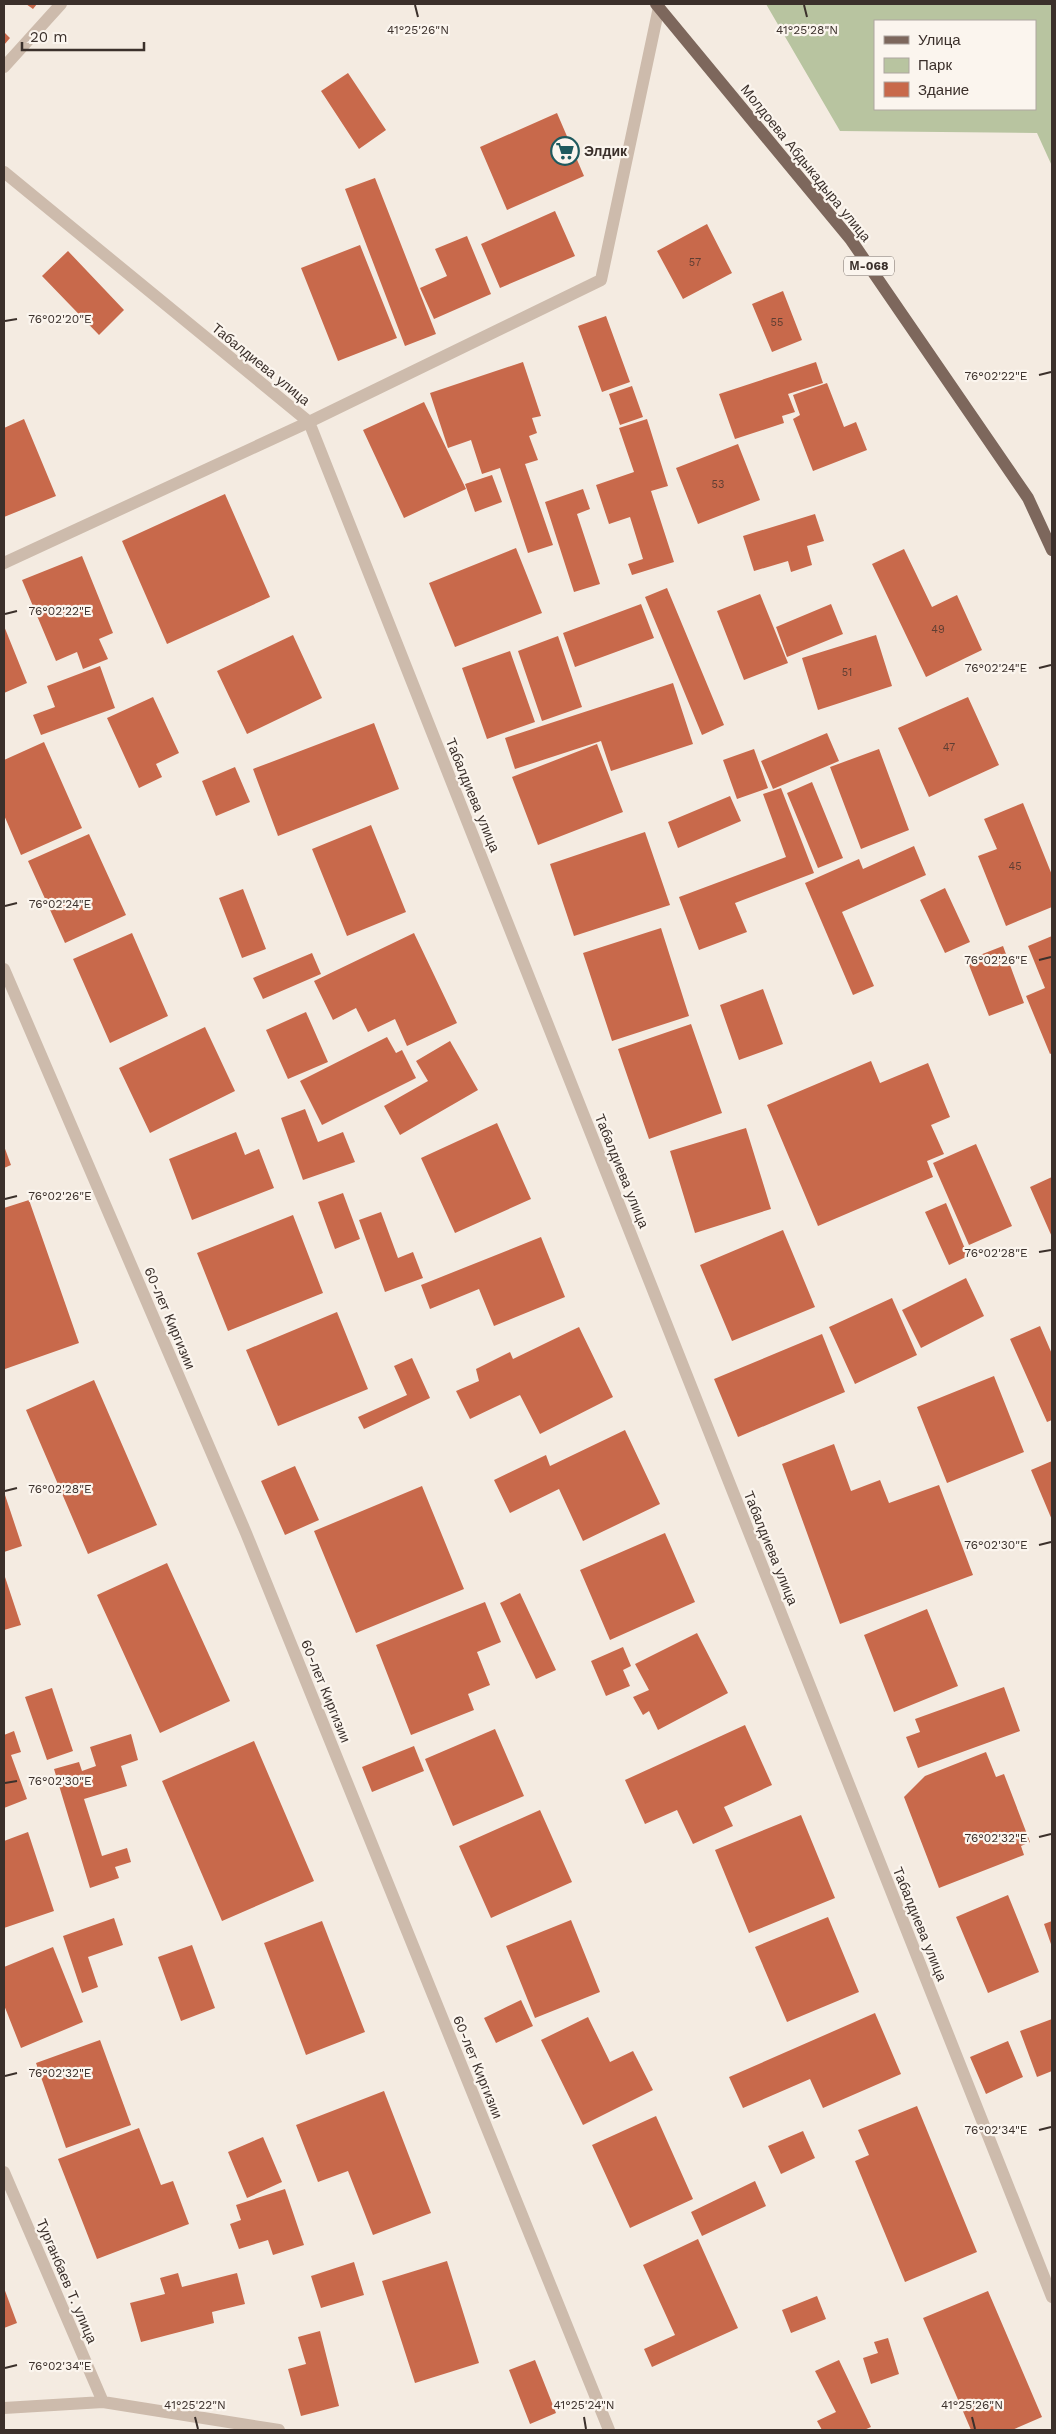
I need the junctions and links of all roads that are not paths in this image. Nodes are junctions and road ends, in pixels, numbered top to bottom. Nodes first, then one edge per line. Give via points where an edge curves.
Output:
1 (61, 4) edge
2 (657, 5) edge
3 (4, 67) edge
4 (4, 172) edge
5 (309, 422) junction
6 (1052, 550) edge
7 (4, 563) edge
8 (4, 969) edge
9 (4, 2172) edge
10 (1052, 2298) edge
11 (103, 2402) junction
12 (4, 2408) edge
13 (279, 2430) edge
14 (609, 2430) edge

1 - 3 street
2 - 5 street via 601,280
2 - 6 main road, Молдоева Абдыкадыра улица / М-068 via 851,240 1028,498
4 - 5 street, Табалдиева улица
5 - 7 street
5 - 10 street, Табалдиева улица
8 - 14 street, 60-лет Киргизии via 246,1533
9 - 11 street, Турганбаев Т. улица
11 - 12 street
11 - 13 street

